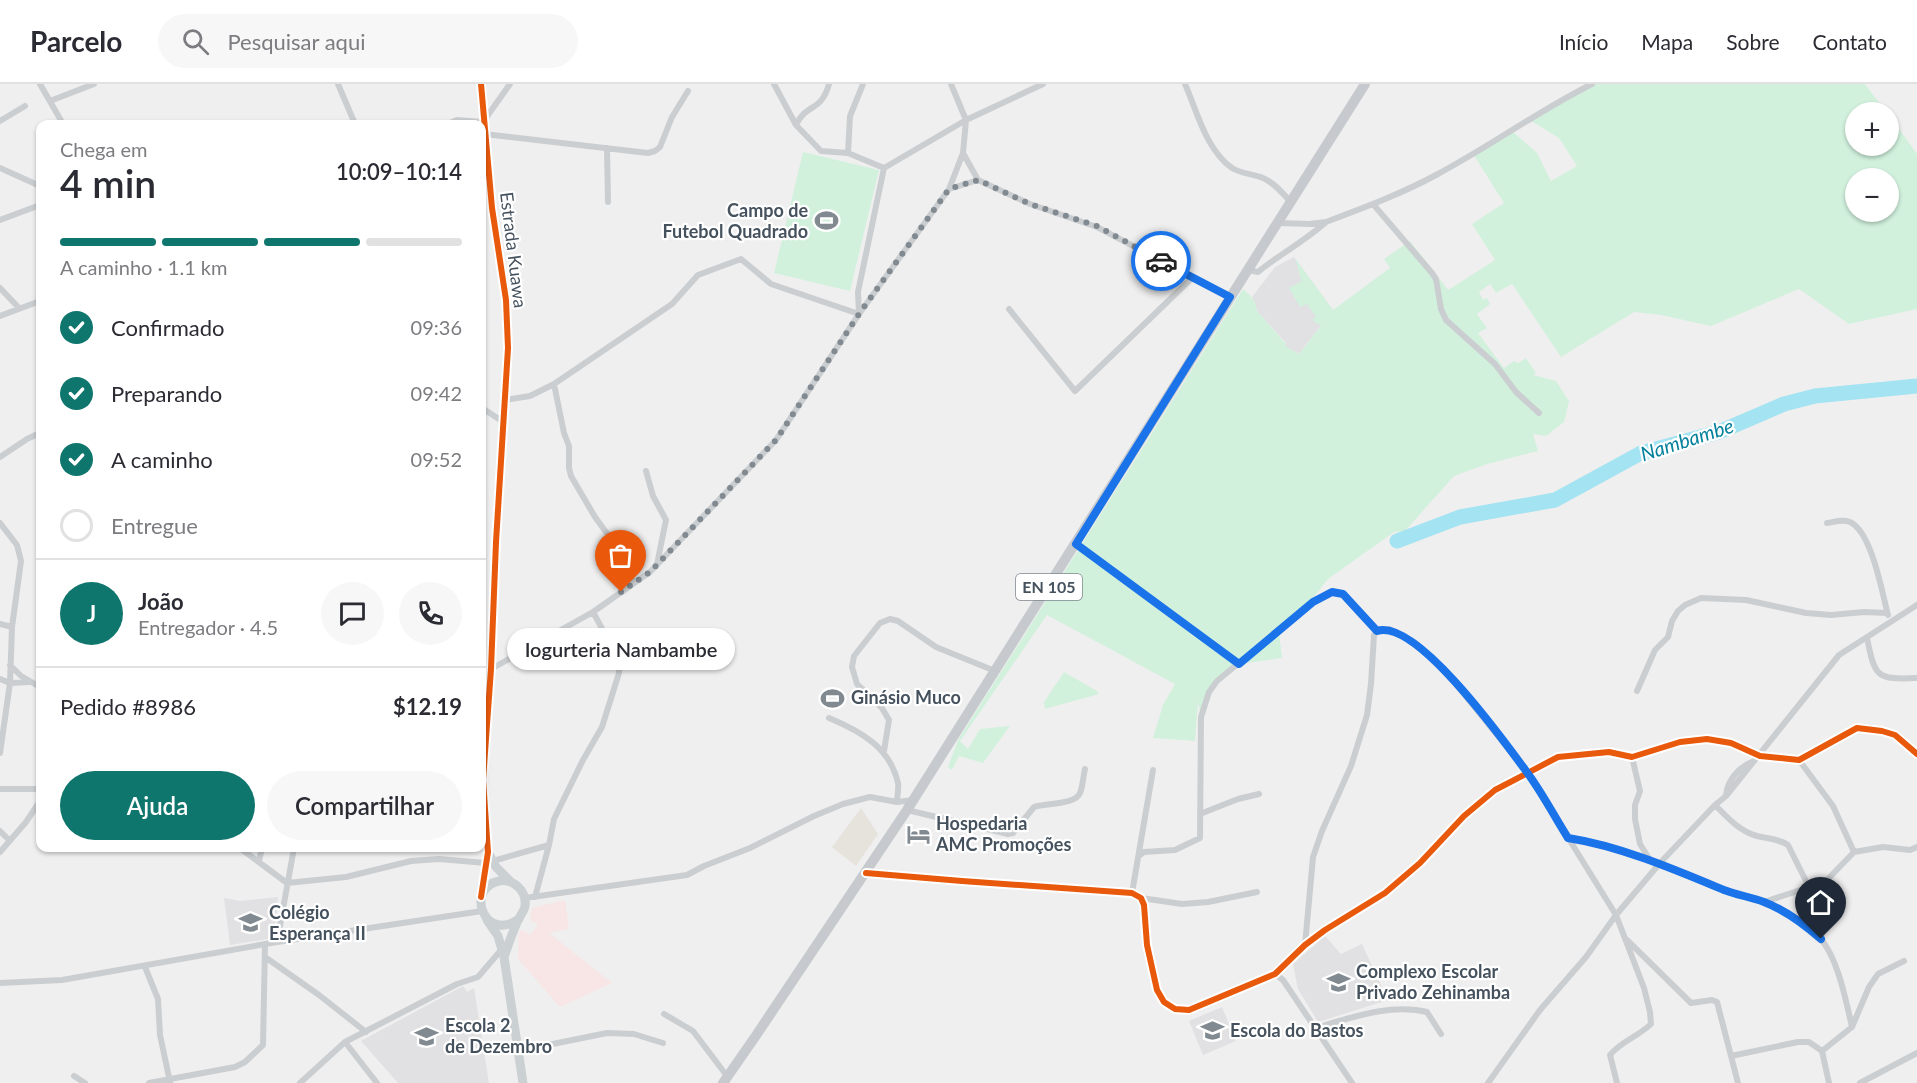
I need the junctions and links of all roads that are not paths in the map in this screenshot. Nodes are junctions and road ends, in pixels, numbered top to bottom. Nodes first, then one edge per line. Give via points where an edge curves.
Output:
1 (40, 84) edge
2 (94, 84) edge
3 (338, 84) edge
4 (481, 84) edge
5 (510, 84) edge
6 (774, 84) edge
7 (829, 84) edge
8 (862, 84) edge
9 (951, 84) edge
10 (1043, 84) edge
11 (1185, 84) edge
12 (1365, 84) edge
13 (1592, 84) edge
14 (688, 91) dead end
15 (50, 101) junction
16 (25, 105) dead end
17 (61, 120) edge
18 (353, 120) edge
19 (483, 120) edge
20 (484, 120) edge
21 (966, 120) junction
22 (0, 121) edge
23 (796, 125) junction
24 (486, 134) edge
25 (608, 148) junction
26 (486, 152) edge
27 (848, 153) junction
28 (963, 153) junction
29 (0, 168) edge
30 (884, 168) junction
31 (978, 180) junction
32 (36, 184) edge
33 (949, 189) junction
34 (608, 202) dead end
35 (1291, 202) junction
36 (1373, 204) junction
37 (36, 206) edge
38 (0, 220) edge
39 (1326, 222) junction
40 (1278, 223) junction
41 (1248, 270) junction
42 (1192, 278) junction
43 (0, 288) edge
44 (1230, 297) junction
45 (36, 302) edge
46 (19, 308) junction
47 (1009, 309) dead end
48 (859, 314) junction
49 (0, 316) edge
50 (554, 384) junction
51 (505, 400) junction
52 (486, 411) edge
53 (1539, 413) dead end
54 (502, 421) junction
55 (36, 435) edge
56 (0, 457) edge
57 (646, 471) dead end
58 (1827, 523) dead end
59 (0, 524) edge
60 (1076, 544) junction
61 (657, 565) junction
62 (634, 582) junction
63 (1917, 605) edge
64 (593, 612) junction
65 (1887, 613) junction
66 (1889, 621) junction
67 (0, 624) edge
68 (12, 627) junction
69 (1377, 631) junction
70 (1867, 638) junction
71 (1239, 664) junction
72 (10, 665) junction
73 (491, 669) junction
74 (995, 671) junction
75 (1917, 678) edge
76 (0, 679) edge
77 (30, 682) junction
78 (10, 683) junction
79 (36, 685) edge
80 (1637, 691) dead end
81 (829, 718) dead end
82 (486, 730) edge
83 (884, 751) junction
84 (0, 753) edge
85 (1917, 754) edge
86 (1632, 758) junction
87 (1758, 758) junction
88 (1799, 760) junction
89 (1085, 769) dead end
90 (1153, 770) dead end
91 (1528, 773) junction
92 (0, 789) edge
93 (36, 789) edge
94 (1259, 794) dead end
95 (914, 800) junction
96 (897, 802) junction
97 (1714, 805) junction
98 (36, 807) edge
99 (907, 810) junction
100 (1200, 814) junction
101 (486, 828) edge
102 (0, 831) edge
103 (1568, 838) junction
104 (9, 840) junction
105 (1640, 844) junction
106 (549, 845) junction
107 (1917, 847) edge
108 (0, 852) edge
109 (246, 852) edge
110 (261, 852) edge
111 (293, 852) edge
112 (1854, 852) junction
113 (1139, 856) junction
114 (1638, 857) junction
115 (1650, 860) junction
116 (259, 861) junction
117 (489, 862) junction
118 (1660, 863) junction
119 (866, 873) junction
120 (511, 882) junction
121 (287, 884) junction
122 (1810, 888) junction
123 (1257, 892) dead end
124 (1132, 893) junction
125 (481, 897) junction
126 (535, 897) junction
127 (525, 898) junction
128 (1141, 898) junction
129 (1764, 902) junction
130 (484, 914) junction
131 (1616, 915) junction
132 (519, 919) junction
133 (1626, 939) junction
134 (1821, 939) junction
135 (277, 942) junction
136 (265, 944) junction
137 (1305, 945) junction
138 (503, 953) junction
139 (265, 957) junction
140 (1904, 961) dead end
141 (145, 967) junction
142 (1275, 974) junction
143 (0, 983) edge
144 (664, 1014) dead end
145 (1315, 1028) junction
146 (1852, 1028) junction
147 (366, 1032) junction
148 (1441, 1034) dead end
149 (345, 1042) junction
150 (663, 1043) dead end
151 (518, 1051) junction
152 (1822, 1051) junction
153 (1917, 1053) edge
154 (1731, 1056) junction
155 (1876, 1074) junction
156 (74, 1076) dead end
157 (725, 1080) edge
158 (170, 1082) edge
159 (85, 1083) edge
160 (149, 1083) edge
161 (300, 1083) edge
162 (377, 1083) edge
163 (523, 1083) edge
164 (1352, 1083) edge
165 (1488, 1083) edge
166 (1617, 1083) edge
167 (1738, 1083) edge
168 (1829, 1083) edge
169 (1860, 1083) edge
170 (1878, 1083) edge

1 - 15 street
2 - 15 street
3 - 18 street
4 - 19 street, Estrada Kuawa
5 - 20 street
6 - 23 street
7 - 23 street via 822,102 801,116
8 - 27 street via 850,116
9 - 21 street
10 - 21 street
11 - 35 street via 1220,157 1241,173 1274,184
12 - 35 main road, EN 105
13 - 36 street via 1436,176
14 - 25 street via 655,151
15 - 17 street
16 - 22 street
21 - 28 street
21 - 30 street
23 - 27 street via 821,151
24 - 25 street
25 - 34 street
26 - 51 street, Estrada Kuawa via 506,300
27 - 30 street
28 - 31 street
28 - 33 street
29 - 32 street
30 - 48 street via 858,292
31 - 33 street
31 - 42 street via 1030,204 1097,226
33 - 48 street
35 - 40 main road, EN 105
36 - 39 street
36 - 53 street via 1432,273 1446,320 1495,364 1516,392
37 - 38 street
39 - 40 street
39 - 41 street via 1258,272
40 - 41 main road, EN 105
41 - 44 main road, EN 105
42 - 44 street
42 - 47 street via 1075,391
43 - 46 street
44 - 60 main road, EN 105
45 - 46 street
46 - 49 street
48 - 50 street via 771,284 741,259 698,274 672,303
48 - 61 street via 776,440
50 - 51 street via 530,396
50 - 62 street via 569,446 571,476
51 - 54 street, Estrada Kuawa
52 - 54 street
54 - 73 street, Estrada Kuawa
55 - 56 street
57 - 61 street via 666,520
58 - 65 street via 1851,523 1866,539
59 - 68 street via 20,551
60 - 71 street
60 - 74 main road, EN 105
61 - 62 street
62 - 64 street
63 - 66 street
64 - 73 street
64 - 106 street via 618,658 619,673 603,727 554,819
65 - 66 street
65 - 80 street via 1806,613 1746,600 1701,598 1678,611
66 - 70 street
67 - 68 street
68 - 72 street
69 - 71 street via 1343,594 1332,592 1313,602
69 - 91 street via 1389,629 1417,644 1447,673
69 - 137 street via 1367,714 1351,766 1313,857
70 - 75 street via 1873,664 1882,676
70 - 87 street via 1839,655
71 - 100 street via 1209,692 1201,717
72 - 77 street
72 - 78 street
73 - 82 street, Estrada Kuawa
74 - 83 street via 936,647 898,621 880,623 854,656 852,668 857,684 889,720
74 - 95 main road, EN 105
76 - 78 street
77 - 78 street
77 - 79 street
78 - 84 street
81 - 83 street via 858,730
83 - 96 street via 898,783
85 - 88 street via 1895,735 1857,728
86 - 87 street via 1680,742 1707,740 1731,743
86 - 91 street via 1609,752 1558,758
86 - 105 street via 1640,791 1634,812
87 - 88 street
87 - 97 street via 1744,765 1730,780 1726,795
88 - 112 street via 1833,806
89 - 99 street via 1077,798 1034,807 1013,833
90 - 113 street
91 - 103 street
91 - 137 street via 1495,790 1464,816 1385,893
92 - 93 street
94 - 100 street
95 - 96 street
95 - 99 main road, EN 105
96 - 126 street via 870,797 843,804 687,875
97 - 118 street
97 - 122 street via 1746,832 1779,839 1788,845
98 - 104 street
99 - 119 main road, EN 105
100 - 113 street via 1200,838 1176,850 1144,852
101 - 117 street, Estrada Kuawa
102 - 104 street
103 - 114 street
103 - 131 street
104 - 108 street
105 - 114 street
105 - 115 street
106 - 117 street
106 - 126 street
107 - 112 street
109 - 116 street
110 - 116 street
111 - 121 street
112 - 122 street via 1825,882
113 - 124 street
114 - 115 street
115 - 118 street
116 - 121 street
117 - 120 street
117 - 121 street via 411,861
117 - 125 street, Estrada Kuawa
118 - 129 street via 1734,894
118 - 131 street
119 - 124 street
119 - 157 main road, EN 105
120 - 125 street via 496,882
120 - 127 street
121 - 135 street
122 - 129 street
122 - 134 street via 1823,915
123 - 128 street via 1182,904
124 - 128 street
125 - 130 street
126 - 127 street
127 - 132 street
128 - 142 street via 1157,990 1174,1009 1203,1006
129 - 134 street via 1802,922
130 - 132 street via 498,925
130 - 135 street
130 - 138 street
131 - 133 street
131 - 165 street
132 - 138 street
133 - 154 street via 1691,1003 1717,1002
133 - 166 street via 1644,988 1651,1024 1610,1055
134 - 146 street via 1836,968
135 - 136 street
136 - 139 street
136 - 141 street
137 - 142 street
138 - 147 street via 478,977
138 - 151 street
139 - 147 street
139 - 158 street via 263,1045 235,1067
140 - 146 street via 1878,974
141 - 143 street via 62,980
141 - 158 street via 158,999 160,1035
142 - 145 street
144 - 157 street via 693,1031
145 - 148 street via 1360,1015 1415,1009 1427,1012
145 - 164 street
146 - 152 street
147 - 149 street
149 - 161 street
149 - 162 street
150 - 151 street via 634,1034 607,1033
151 - 163 street
152 - 154 street via 1809,1042 1798,1042
152 - 168 street
153 - 155 street
154 - 167 street
155 - 169 street
155 - 170 street
156 - 159 street
158 - 160 street

